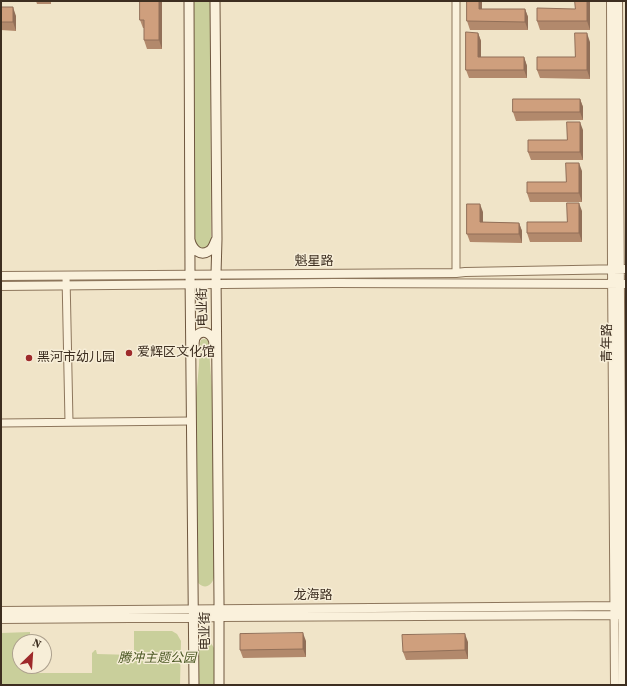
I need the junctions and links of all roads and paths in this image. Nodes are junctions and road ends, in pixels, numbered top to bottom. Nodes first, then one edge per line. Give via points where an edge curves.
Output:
1 (189, 1) edge
2 (215, 1) edge
3 (456, 1) edge
4 (611, 1) edge
5 (618, 1) edge
6 (190, 237) junction
7 (217, 239) junction
8 (619, 269) edge
9 (456, 273) junction
10 (190, 274) junction
11 (216, 274) junction
12 (1, 276) edge
13 (66, 276) junction
14 (619, 284) edge
15 (190, 285) junction
16 (216, 285) junction
17 (1, 286) edge
18 (66, 286) junction
19 (217, 381) junction
20 (191, 383) junction
21 (191, 421) junction
22 (69, 422) junction
23 (1, 423) edge
24 (619, 608) edge
25 (1, 611) edge
26 (219, 613) junction
27 (193, 614) junction
28 (624, 615) edge
29 (1, 619) edge
30 (194, 685) edge
31 (219, 685) edge
32 (615, 685) edge
33 (623, 685) edge

1 - 6 main road, 电业街
2 - 7 main road, 电业街
3 - 9 street
4 - 8 street, 青年路
5 - 8 street, 青年路
6 - 7 main road via 192,248 202,253 209,251
6 - 10 main road, 电业街
7 - 11 main road, 电业街
8 - 9 street, 魁星路
8 - 14 street, 青年路
9 - 11 street, 魁星路
10 - 11 street, 魁星路
10 - 13 street, 魁星路
10 - 15 main road, 电业街
11 - 16 main road, 电业街
12 - 13 street, 魁星路
13 - 18 street
14 - 16 street, 魁星路
14 - 24 street, 青年路
15 - 16 street, 魁星路
15 - 18 street, 魁星路
15 - 20 main road, 电业街
16 - 19 main road, 电业街
17 - 18 street, 魁星路
18 - 22 street
19 - 20 main road via 214,339 210,334 204,333 198,335 195,340
19 - 26 main road, 电业街
20 - 21 main road, 电业街
21 - 22 street
21 - 27 main road, 电业街
22 - 23 street
24 - 26 street, 龙海路
24 - 28 street, 龙海路
24 - 32 street, 青年路
25 - 27 street, 龙海路
26 - 27 street, 龙海路
26 - 31 main road, 电业街
27 - 29 street, 龙海路 via 129,618
27 - 30 main road, 电业街
28 - 33 street

